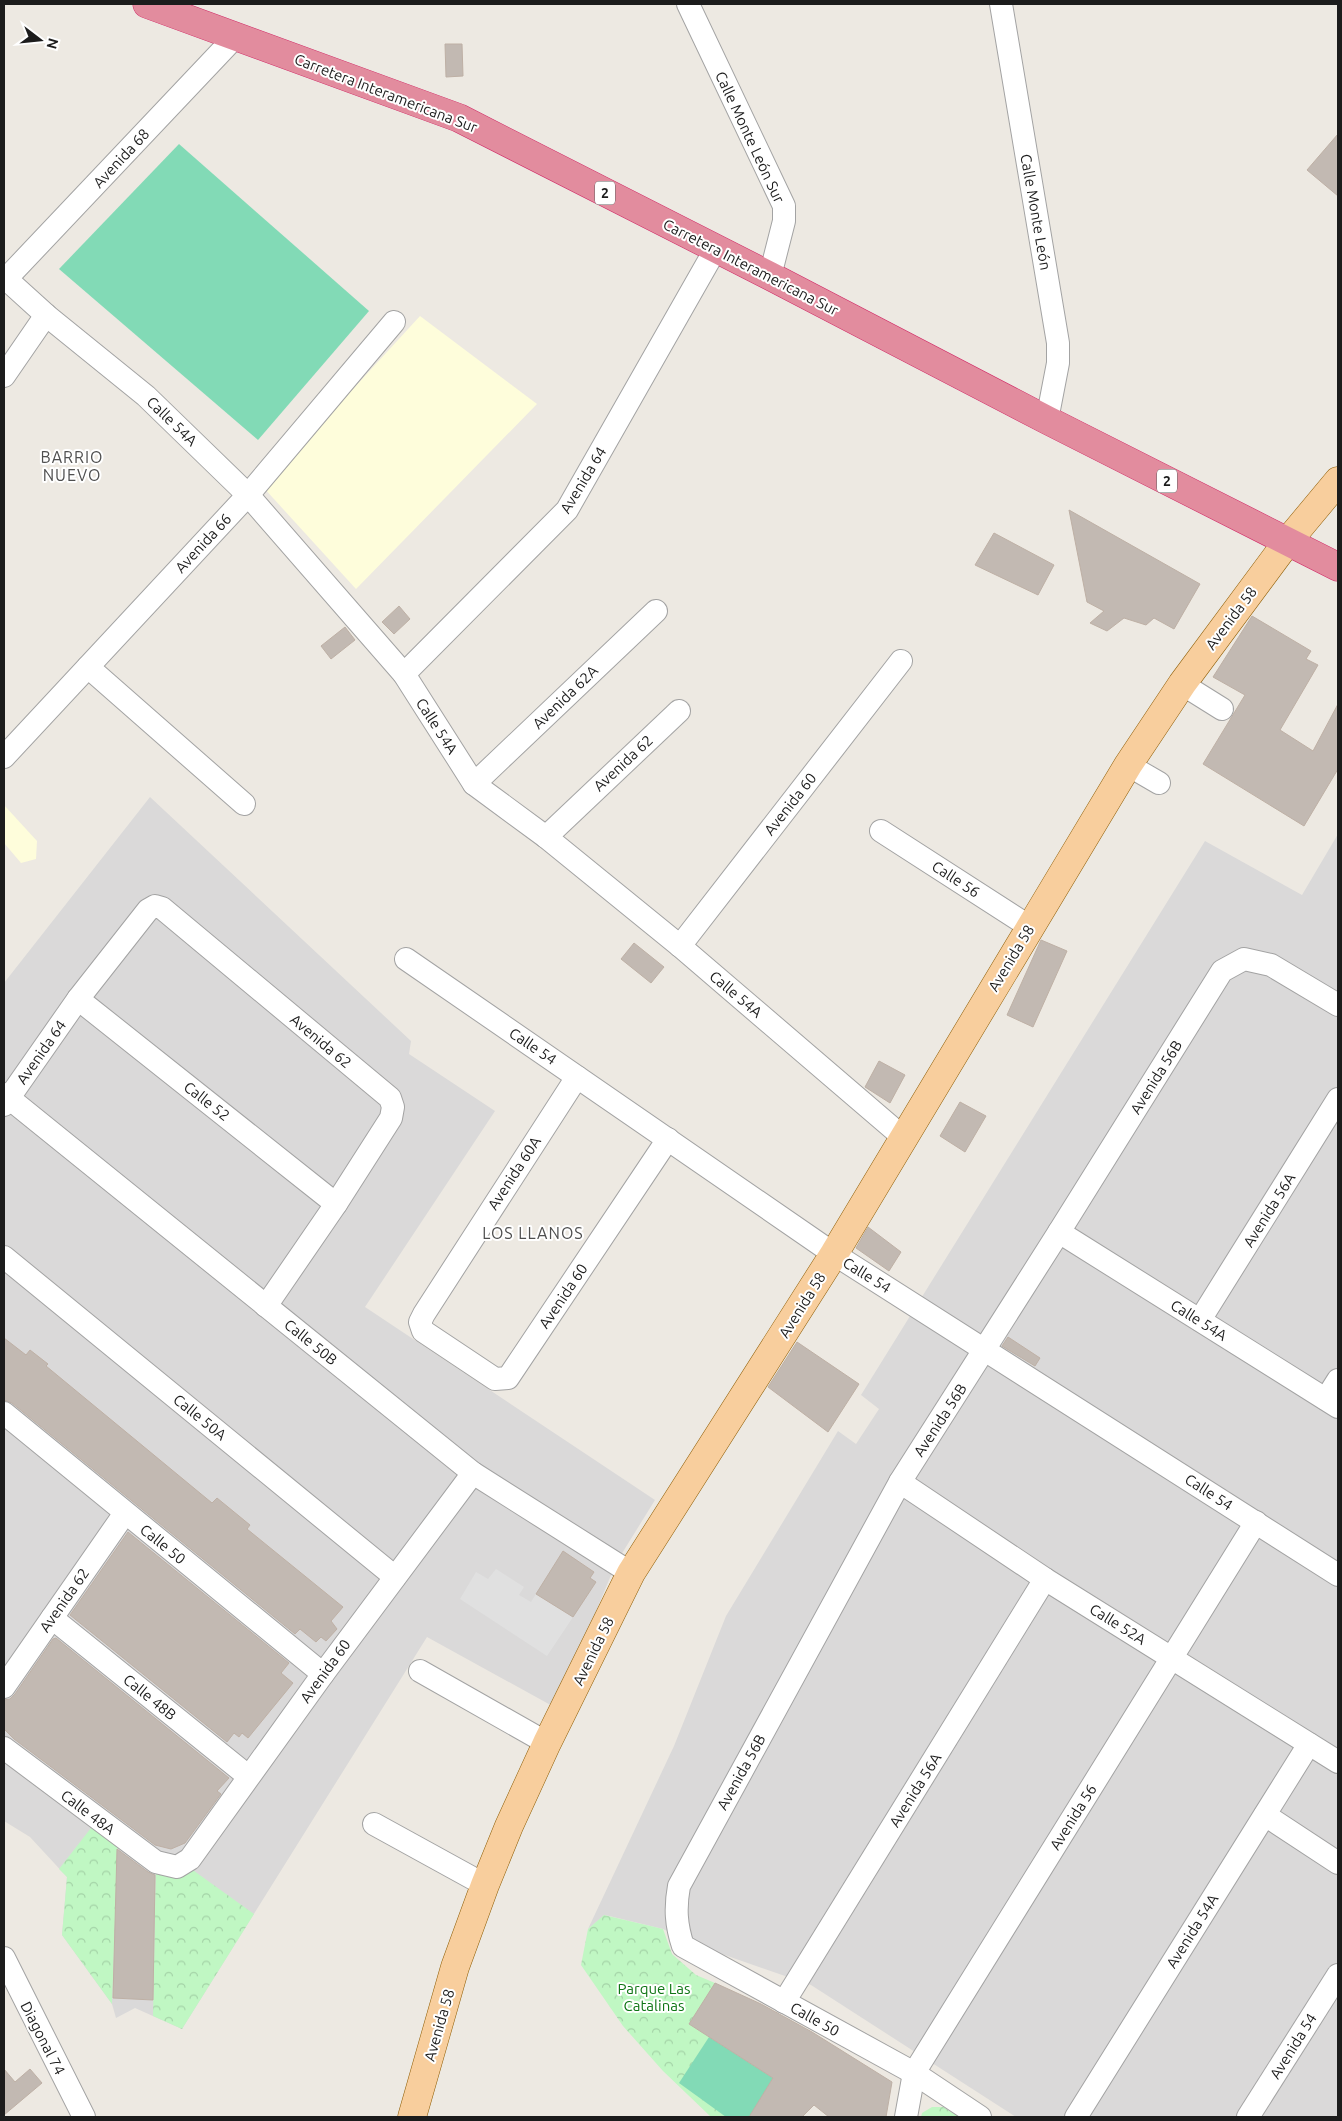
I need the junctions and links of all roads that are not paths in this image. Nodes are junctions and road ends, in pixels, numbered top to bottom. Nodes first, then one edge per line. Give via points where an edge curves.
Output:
1 (147, 4) edge
2 (688, 4) edge
3 (1000, 4) edge
4 (236, 36) junction
5 (715, 250) junction
6 (770, 276) junction
7 (5, 278) edge
8 (46, 315) junction
9 (394, 322) dead end
10 (4, 376) edge
11 (1047, 420) junction
12 (1338, 481) edge
13 (248, 495) junction
14 (1288, 540) junction
15 (1338, 567) edge
16 (656, 611) dead end
17 (901, 661) dead end
18 (88, 667) junction
19 (404, 674) junction
20 (1182, 684) junction
21 (1222, 709) dead end
22 (679, 711) dead end
23 (4, 757) edge
24 (1128, 765) junction
25 (1159, 783) dead end
26 (474, 784) junction
27 (244, 804) dead end
28 (882, 831) dead end
29 (546, 837) junction
30 (1030, 927) junction
31 (680, 946) junction
32 (406, 959) dead end
33 (78, 999) junction
34 (1338, 1005) edge
35 (577, 1077) junction
36 (5, 1099) edge
37 (1338, 1100) edge
38 (904, 1138) junction
39 (668, 1139) junction
40 (336, 1204) junction
41 (1059, 1232) junction
42 (834, 1254) junction
43 (4, 1257) edge
44 (266, 1306) junction
45 (1200, 1320) junction
46 (985, 1350) junction
47 (508, 1378) joint
48 (1338, 1380) edge
49 (1332, 1403) edge
50 (4, 1413) edge
51 (473, 1473) junction
52 (900, 1482) junction
53 (125, 1513) junction
54 (1256, 1522) junction
55 (631, 1573) junction
56 (1338, 1575) edge
57 (395, 1577) junction
58 (1046, 1579) junction
59 (52, 1618) junction
60 (1172, 1658) junction
61 (420, 1671) dead end
62 (323, 1674) junction
63 (4, 1687) edge
64 (547, 1743) junction
65 (1309, 1744) junction
66 (4, 1748) edge
67 (1338, 1762) edge
68 (248, 1776) junction
69 (1264, 1815) junction
70 (374, 1824) dead end
71 (1338, 1863) edge
72 (177, 1867) joint
73 (485, 1885) junction
74 (676, 1906) joint
75 (4, 1958) edge
76 (1337, 1980) edge
77 (784, 2002) junction
78 (914, 2073) junction
79 (84, 2117) edge
80 (412, 2117) edge
81 (906, 2117) edge
82 (980, 2117) edge
83 (1076, 2117) edge
84 (1248, 2117) edge

1 - 4 highway, Carretera Interamericana Sur / 2
2 - 6 street, Calle Monte León Sur via 784,206 784,221
3 - 11 street, Calle Monte León via 1058,342 1058,364
4 - 5 highway, Carretera Interamericana Sur / 2 via 459,118
4 - 7 street, Avenida 68
5 - 6 highway, Carretera Interamericana Sur / 2
5 - 19 street, Avenida 64 via 567,510
6 - 11 highway, Carretera Interamericana Sur / 2
7 - 8 street, Calle 54A
8 - 10 street
8 - 13 street, Calle 54A via 146,396
9 - 13 street, Avenida 66
11 - 14 highway, Carretera Interamericana Sur / 2
12 - 14 main road, Avenida 58
13 - 18 street, Avenida 66
13 - 19 street, Calle 54A
14 - 15 highway, Carretera Interamericana Sur / 2
14 - 20 main road, Avenida 58
16 - 26 street, Avenida 62A
17 - 31 street, Avenida 60
18 - 23 street, Avenida 66
18 - 27 street
19 - 26 street, Calle 54A
20 - 21 street
20 - 24 main road, Avenida 58
22 - 29 street, Avenida 62
24 - 25 street
24 - 30 main road, Avenida 58
26 - 29 street, Calle 54A
28 - 30 street, Calle 56
29 - 31 street, Calle 54A
30 - 38 main road, Avenida 58
31 - 38 street, Calle 54A
32 - 35 street, Calle 54
33 - 36 street, Avenida 64
33 - 40 street, Calle 52
33 - 40 street, Avenida 62 via 148,910 155,906 162,908 390,1098 393,1107 391,1118
34 - 41 street, Avenida 56B via 1271,965 1244,959 1222,971
35 - 39 street, Calle 54
35 - 47 street, Avenida 60A via 420,1322 423,1331 496,1379
36 - 44 street, Calle 50B
37 - 45 street, Avenida 56A
38 - 42 main road, Avenida 58
39 - 42 street, Calle 54
39 - 47 street, Avenida 60
40 - 44 street, Avenida 62
41 - 45 street, Calle 54A
41 - 46 street, Avenida 56B
42 - 46 street, Calle 54
42 - 55 main road, Avenida 58
43 - 57 street, Calle 50A
44 - 51 street, Calle 50B
45 - 49 street, Calle 54A
46 - 52 street, Avenida 56B
46 - 54 street, Calle 54
48 - 49 street
50 - 53 street, Calle 50
51 - 55 street, Calle 50B
51 - 57 street, Avenida 60
52 - 58 street, Calle 52A
52 - 74 street, Avenida 56B via 679,1886
53 - 59 street, Avenida 62
53 - 62 street, Calle 50
54 - 56 street, Calle 54
54 - 60 street, Avenida 56
55 - 64 main road, Avenida 58
57 - 62 street, Avenida 60
58 - 60 street, Calle 52A
58 - 77 street, Avenida 56A
59 - 63 street, Avenida 62
59 - 68 street, Calle 48B
60 - 65 street, Calle 52A
60 - 78 street, Avenida 56
61 - 64 street
62 - 68 street, Avenida 60
64 - 73 main road, Avenida 58
65 - 67 street, Calle 52A
65 - 69 street, Avenida 54A
66 - 72 street, Calle 48A via 156,1862
68 - 72 street, Avenida 60 via 190,1859
69 - 71 street
69 - 83 street, Avenida 54A
70 - 73 street
73 - 80 main road, Avenida 58 via 455,1967
74 - 77 street, Calle 50 via 677,1928 683,1946
75 - 79 street, Diagonal 74
76 - 84 street, Avenida 54
77 - 78 street, Calle 50
78 - 81 street, Avenida 56
78 - 82 street, Calle 50

